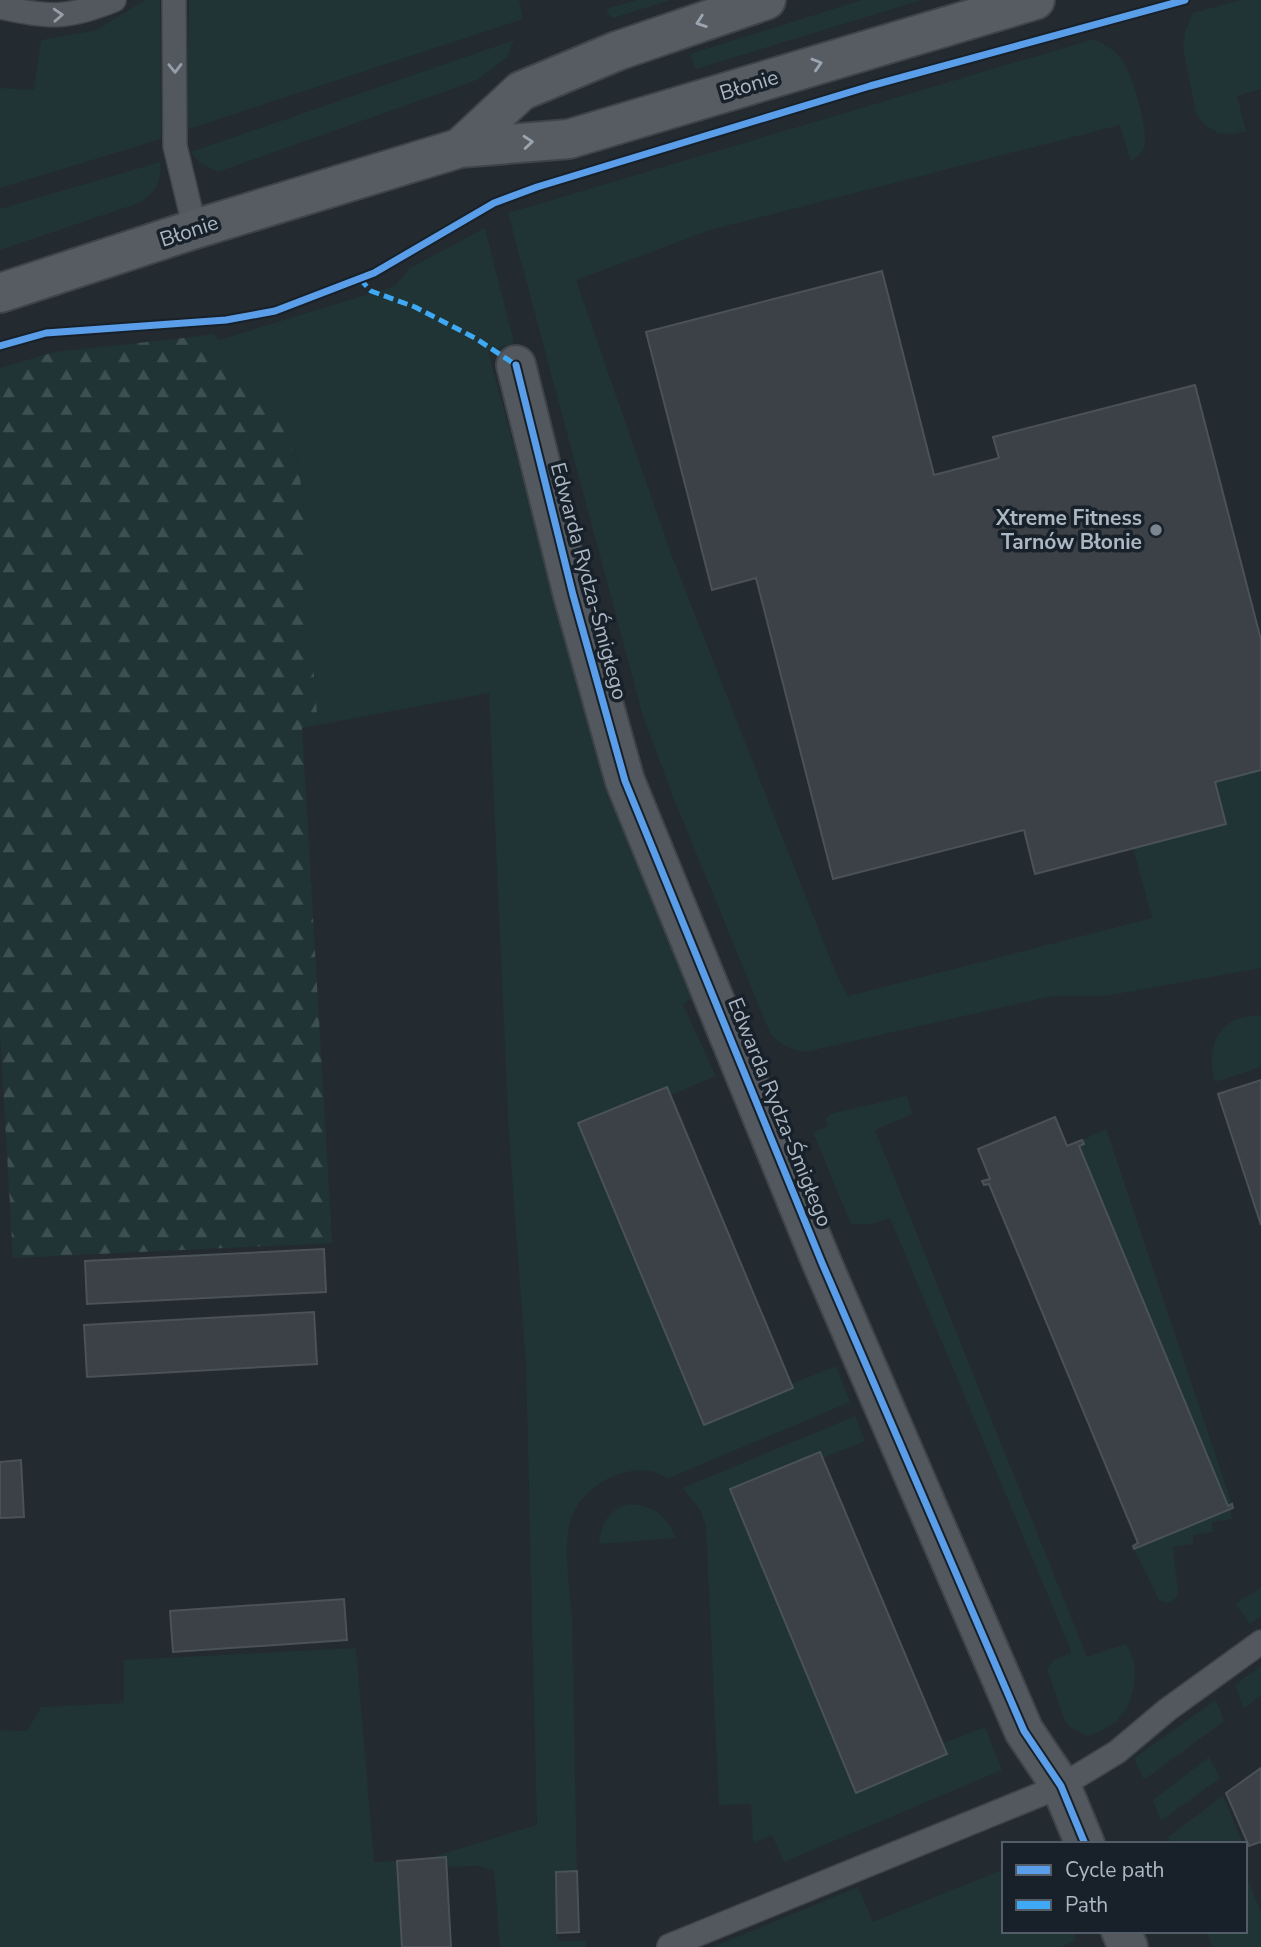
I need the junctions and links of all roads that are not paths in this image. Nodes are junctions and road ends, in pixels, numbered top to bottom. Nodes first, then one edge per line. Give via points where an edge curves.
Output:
1 (114, 0) edge
2 (174, 0) edge
3 (766, 0) edge
4 (1035, 0) edge
5 (0, 7) edge
6 (460, 148) junction
7 (195, 229) junction
8 (0, 293) edge
9 (516, 365) dead end
10 (1261, 1642) edge
11 (1061, 1786) junction
12 (1084, 1842) edge
13 (669, 1946) edge

5 -> 1 lane via 38,16 80,13
2 -> 7 lane via 175,146
3 -> 6 main road, Błonie via 617,51 521,92
6 -> 4 main road, Błonie via 569,139
6 - 7 main road, Błonie
7 - 8 main road, Błonie
9 - 11 street, Edwarda Rydza-Śmigłego via 625,781 822,1263 1024,1731
10 - 11 lane via 1117,1752
11 - 12 street, Edwarda Rydza-Śmigłego
11 - 13 lane

